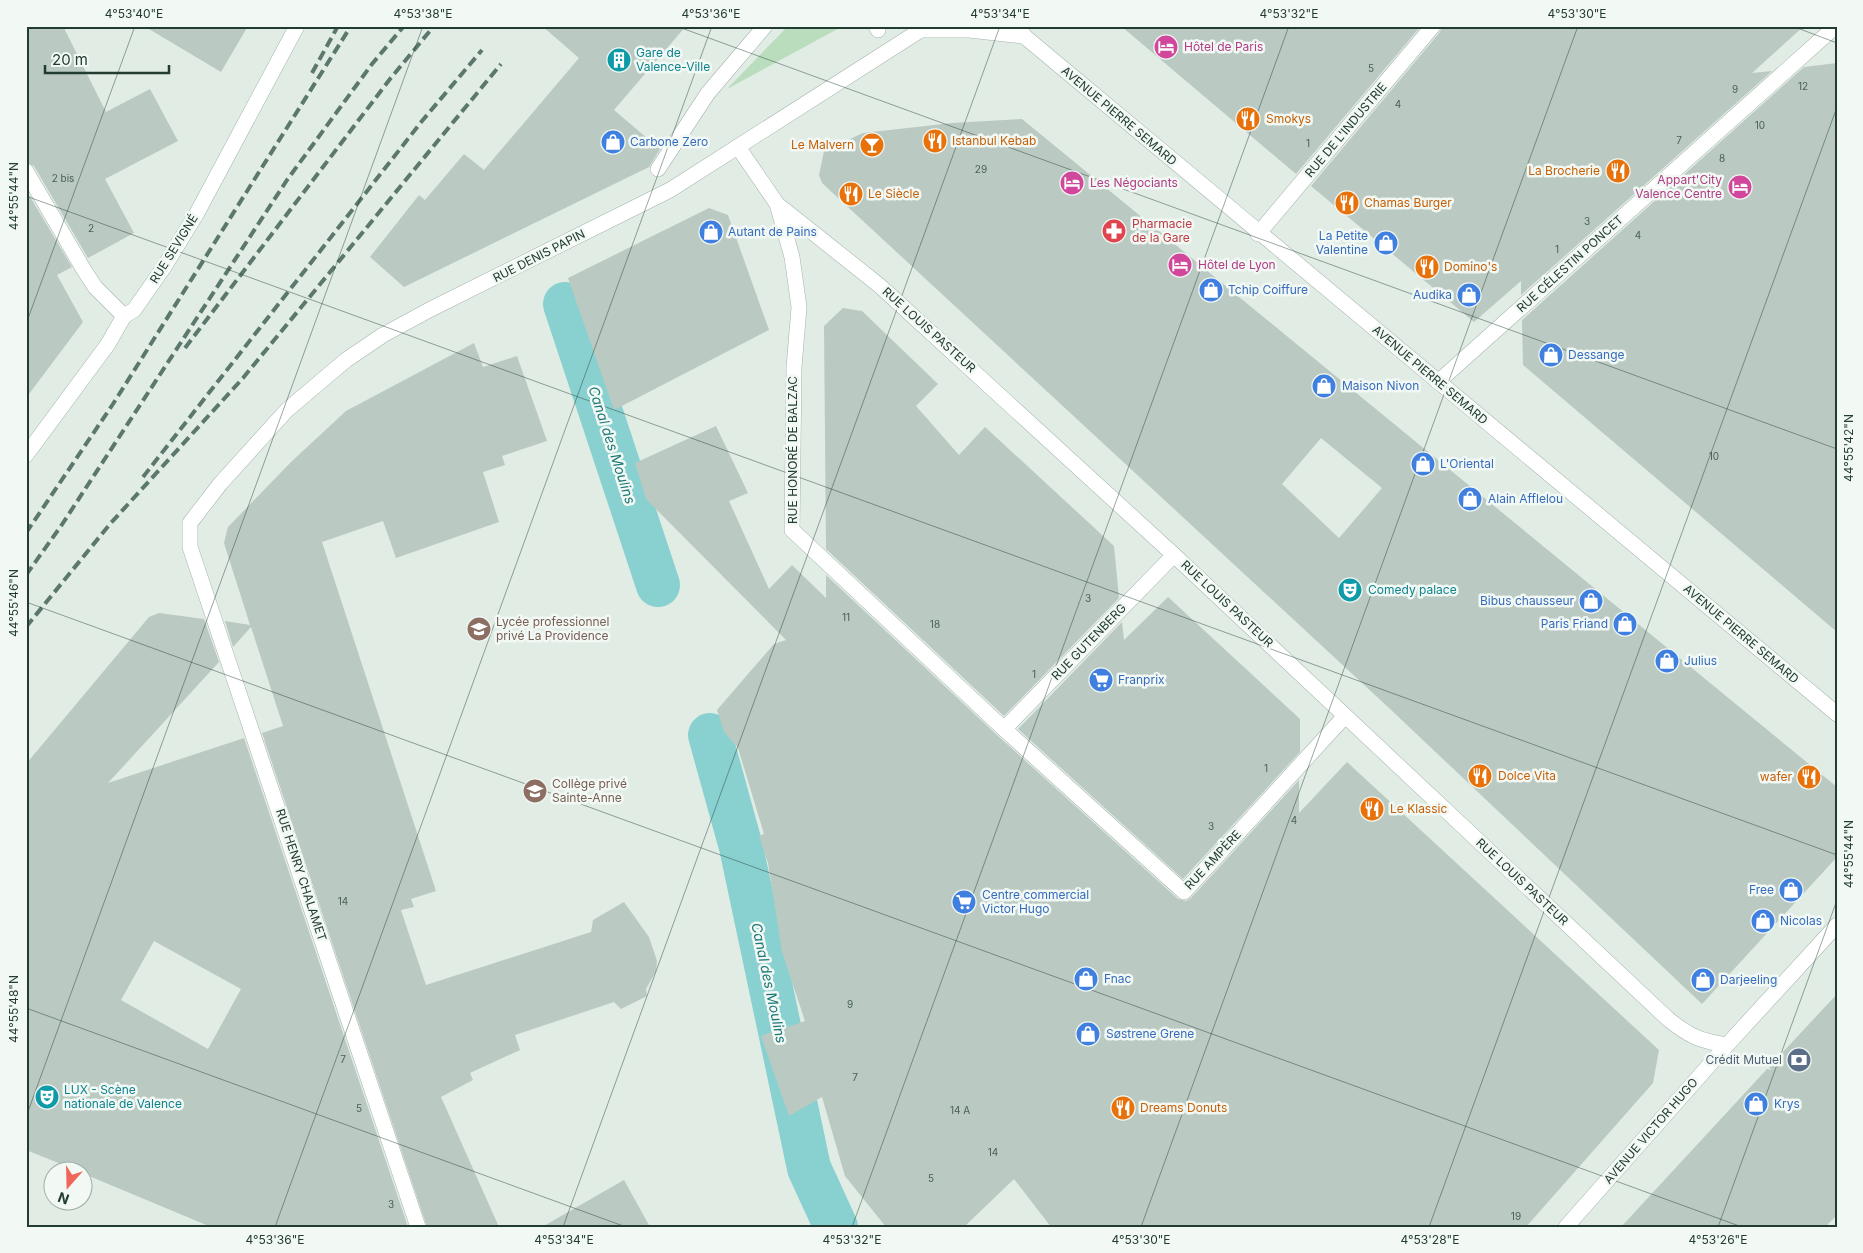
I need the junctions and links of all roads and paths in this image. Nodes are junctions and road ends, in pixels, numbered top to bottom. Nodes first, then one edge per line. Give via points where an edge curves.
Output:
1 (297, 26) edge
2 (765, 26) edge
3 (1433, 26) edge
4 (1836, 26) edge
5 (924, 28) edge
6 (1022, 31) edge
7 (738, 147) junction
8 (658, 170) dead end
9 (26, 171) edge
10 (777, 204) junction
11 (1258, 234) junction
12 (124, 316) junction
13 (1438, 382) junction
14 (26, 455) edge
15 (190, 522) joint
16 (1174, 555) junction
17 (1837, 714) edge
18 (1345, 716) junction
19 (1004, 729) junction
20 (1837, 925) edge
21 (1727, 1045) junction
22 (418, 1227) edge
23 (1566, 1227) edge

1 - 12 street, RUE SEVIGNÉ via 197,213 134,310
2 - 8 street via 708,93
3 - 11 street, RUE DE L'INDUSTRIE
4 - 13 street, RUE CÉLESTIN PONCET
5 - 6 street, RUE DENIS PAPIN
5 - 7 street, RUE DENIS PAPIN
6 - 11 street, AVENUE PIERRE SEMARD
7 - 10 street, RUE LOUIS PASTEUR
7 - 15 street, RUE DENIS PAPIN via 670,190 432,309 383,335 346,360 287,410
9 - 12 street via 95,287
10 - 16 street, RUE LOUIS PASTEUR via 880,286
10 - 19 street, RUE HONORÉ DE BALZAC via 792,257 798,307 792,530
11 - 13 street, AVENUE PIERRE SEMARD
12 - 14 street, RUE SEVIGNÉ via 108,344
13 - 17 street, AVENUE PIERRE SEMARD
15 - 22 street, RUE HENRY CHALAMET via 190,547
16 - 18 street, RUE LOUIS PASTEUR
16 - 19 street, RUE GUTENBERG
18 - 19 street, RUE AMPÈRE via 1184,892
18 - 21 street, RUE LOUIS PASTEUR via 1668,1019 1688,1035 1704,1042
20 - 21 street, AVENUE VICTOR HUGO
21 - 23 street, AVENUE VICTOR HUGO

